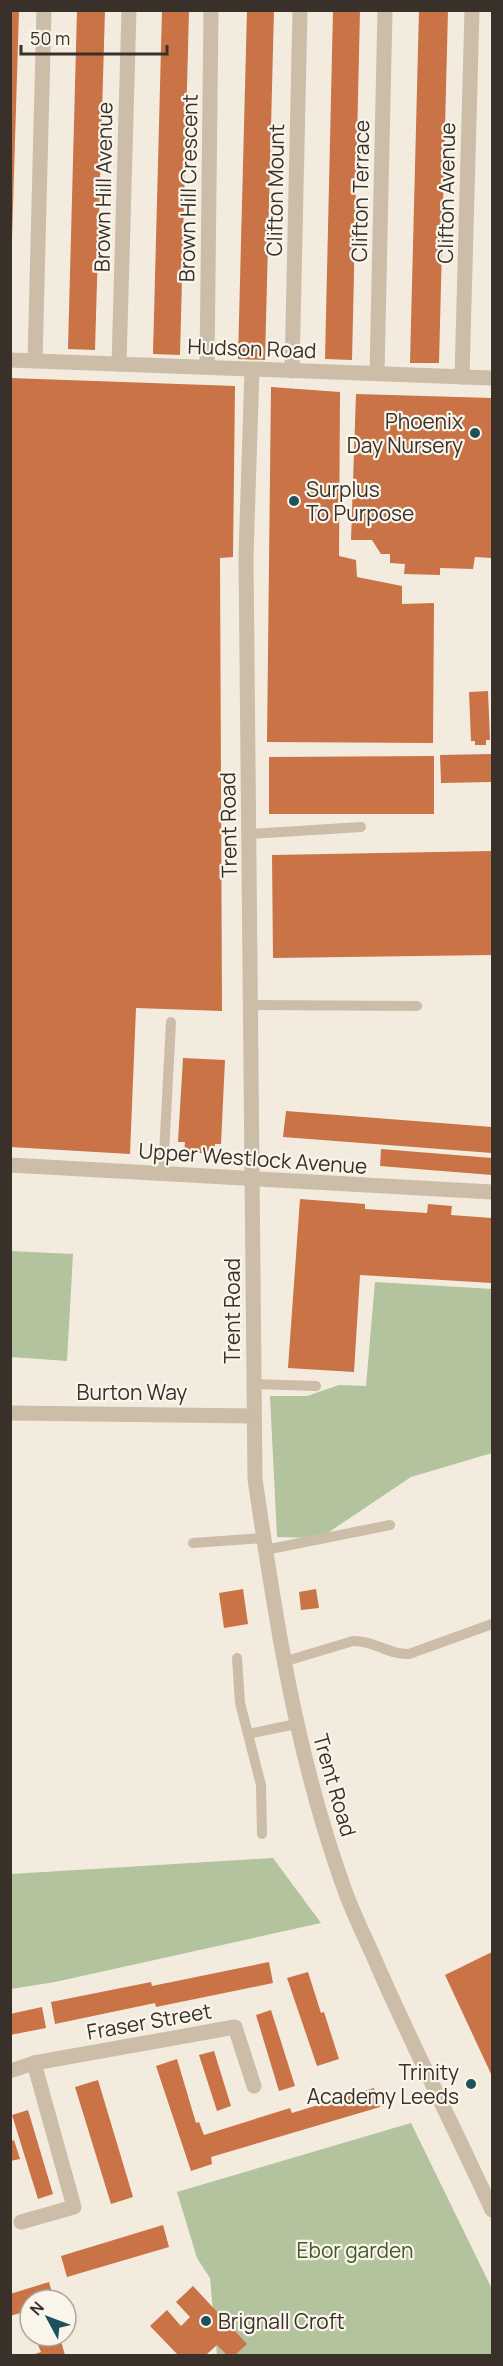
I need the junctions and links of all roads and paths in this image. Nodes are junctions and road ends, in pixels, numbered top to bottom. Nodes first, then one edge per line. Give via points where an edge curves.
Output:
1 (44, 10) edge
2 (129, 10) edge
3 (211, 10) edge
4 (300, 10) edge
5 (385, 10) edge
6 (472, 10) edge
7 (10, 360) edge
8 (35, 361) junction
9 (119, 364) junction
10 (207, 367) junction
11 (252, 369) junction
12 (292, 371) junction
13 (377, 373) junction
14 (462, 377) junction
15 (492, 378) edge
16 (361, 827) dead end
17 (249, 834) junction
18 (250, 1005) junction
19 (417, 1006) dead end
20 (171, 1022) dead end
21 (10, 1165) edge
22 (163, 1173) junction
23 (252, 1180) junction
24 (492, 1192) edge
25 (253, 1384) junction
26 (316, 1386) dead end
27 (10, 1413) edge
28 (253, 1416) junction
29 (390, 1525) dead end
30 (193, 1543) dead end
31 (265, 1544) junction
32 (492, 1624) edge
33 (237, 1658) dead end
34 (283, 1662) junction
35 (296, 1724) junction
36 (248, 1734) junction
37 (262, 1834) dead end
38 (34, 2063) junction
39 (10, 2070) edge
40 (254, 2086) dead end
41 (492, 2210) edge
42 (21, 2222) dead end

1 - 8 street
2 - 9 street, Brown Hill Avenue
3 - 10 street, Brown Hill Crescent
4 - 12 street, Clifton Mount
5 - 13 street, Clifton Terrace
6 - 14 street, Clifton Avenue
7 - 8 street, Hudson Road
8 - 9 street, Hudson Road
9 - 10 street, Hudson Road
10 - 11 street, Hudson Road
11 - 12 street, Hudson Road
11 - 17 street, Trent Road via 246,556
12 - 13 street, Hudson Road
13 - 14 street, Hudson Road
14 - 15 street, Hudson Road
16 - 17 lane
17 - 18 street, Trent Road
18 - 19 lane
18 - 23 street, Trent Road
20 - 22 lane
21 - 22 street, Upper Westlock Avenue
22 - 23 street, Upper Westlock Avenue
23 - 24 street, Upper Westlock Avenue
23 - 25 street, Trent Road
25 - 26 lane
25 - 28 street, Trent Road
27 - 28 street, Burton Way
28 - 31 street, Trent Road via 255,1479
29 - 31 lane
30 - 31 lane
31 - 34 street, Trent Road
32 - 34 lane via 409,1654 352,1641
33 - 36 lane via 240,1703
34 - 35 street, Trent Road
35 - 36 lane
35 - 41 street, Trent Road via 344,1888
36 - 37 lane via 261,1785
38 - 39 street, Fraser Street
38 - 40 street, Fraser Street via 235,2027
38 - 42 street via 74,2208

